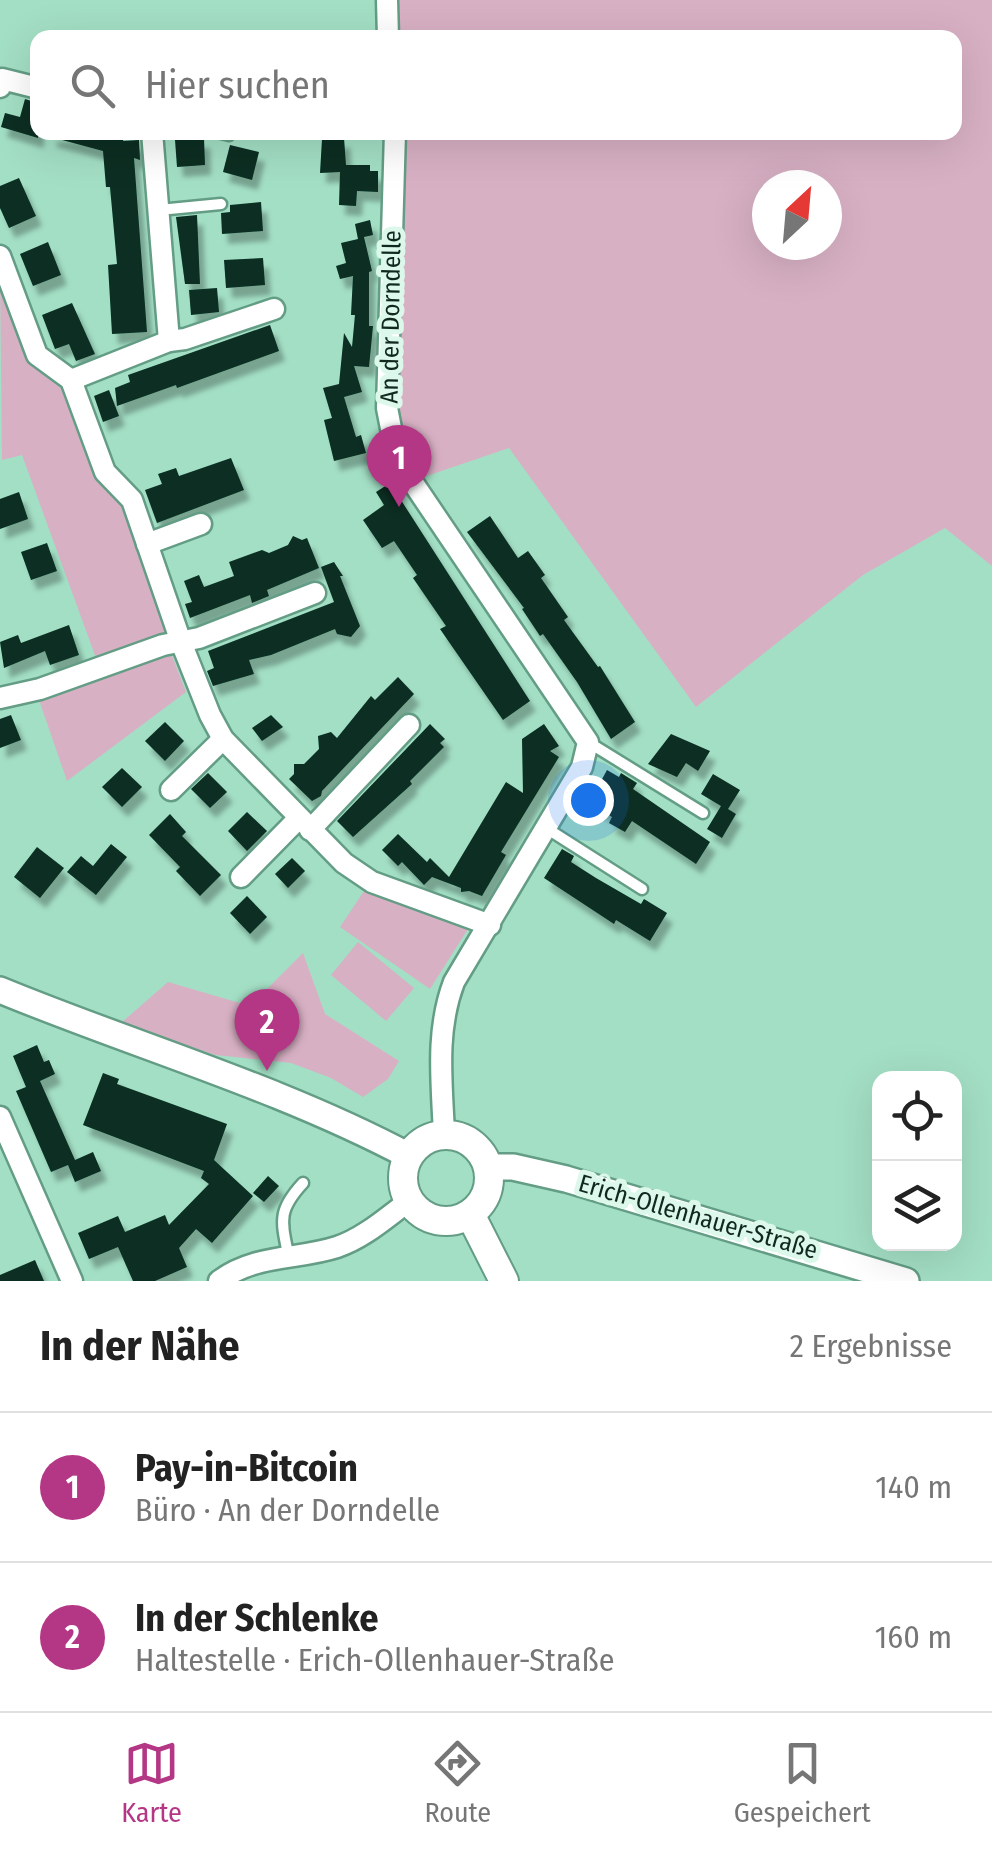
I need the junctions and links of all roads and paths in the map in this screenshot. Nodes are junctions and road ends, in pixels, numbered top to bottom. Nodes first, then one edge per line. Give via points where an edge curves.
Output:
1 (387, 0) edge
2 (388, 30) edge
3 (1, 82) edge
4 (30, 87) edge
5 (153, 140) edge
6 (395, 140) edge
7 (221, 204) dead end
8 (159, 210) junction
9 (0, 256) edge
10 (274, 309) dead end
11 (168, 341) junction
12 (71, 380) junction
13 (201, 524) dead end
14 (147, 544) junction
15 (316, 593) dead end
16 (181, 642) junction
17 (0, 698) edge
18 (409, 725) dead end
19 (223, 739) junction
20 (588, 742) junction
21 (171, 790) dead end
22 (703, 813) dead end
23 (304, 824) junction
24 (546, 828) junction
25 (242, 877) dead end
26 (642, 889) dead end
27 (490, 925) junction
28 (0, 992) edge
29 (0, 1117) edge
30 (444, 1136) junction
31 (409, 1156) junction
32 (487, 1167) junction
33 (303, 1184) dead end
34 (409, 1201) junction
35 (470, 1214) junction
36 (288, 1254) junction
37 (72, 1281) edge
38 (219, 1281) edge
39 (504, 1281) edge
40 (906, 1281) edge

1 - 2 street
3 - 4 street
5 - 8 street
6 - 20 street, An der Dorndelle via 387,408 397,459
7 - 8 lane
8 - 11 street
9 - 12 street via 37,355
10 - 11 street
11 - 12 street
12 - 14 street via 105,472 132,500
13 - 14 street
14 - 16 street
15 - 16 street
16 - 17 street
16 - 19 street
18 - 23 street
19 - 21 street
19 - 23 street
20 - 22 lane, An der Dorndelle
20 - 24 street via 582,767
23 - 25 street
23 - 27 street via 372,882
24 - 26 lane
24 - 27 street
27 - 30 street via 446,1003
28 - 31 street via 300,1103
29 - 37 street
30 - 31 main road via 430,1138
30 - 32 main road via 471,1144
31 - 34 main road via 402,1178
32 - 35 main road via 486,1193
32 - 40 street, Erich-Ollenhauer-Straße via 566,1179
33 - 36 lane via 281,1215
34 - 35 main road via 430,1218
34 - 36 street via 336,1247
35 - 39 main road
36 - 38 street

